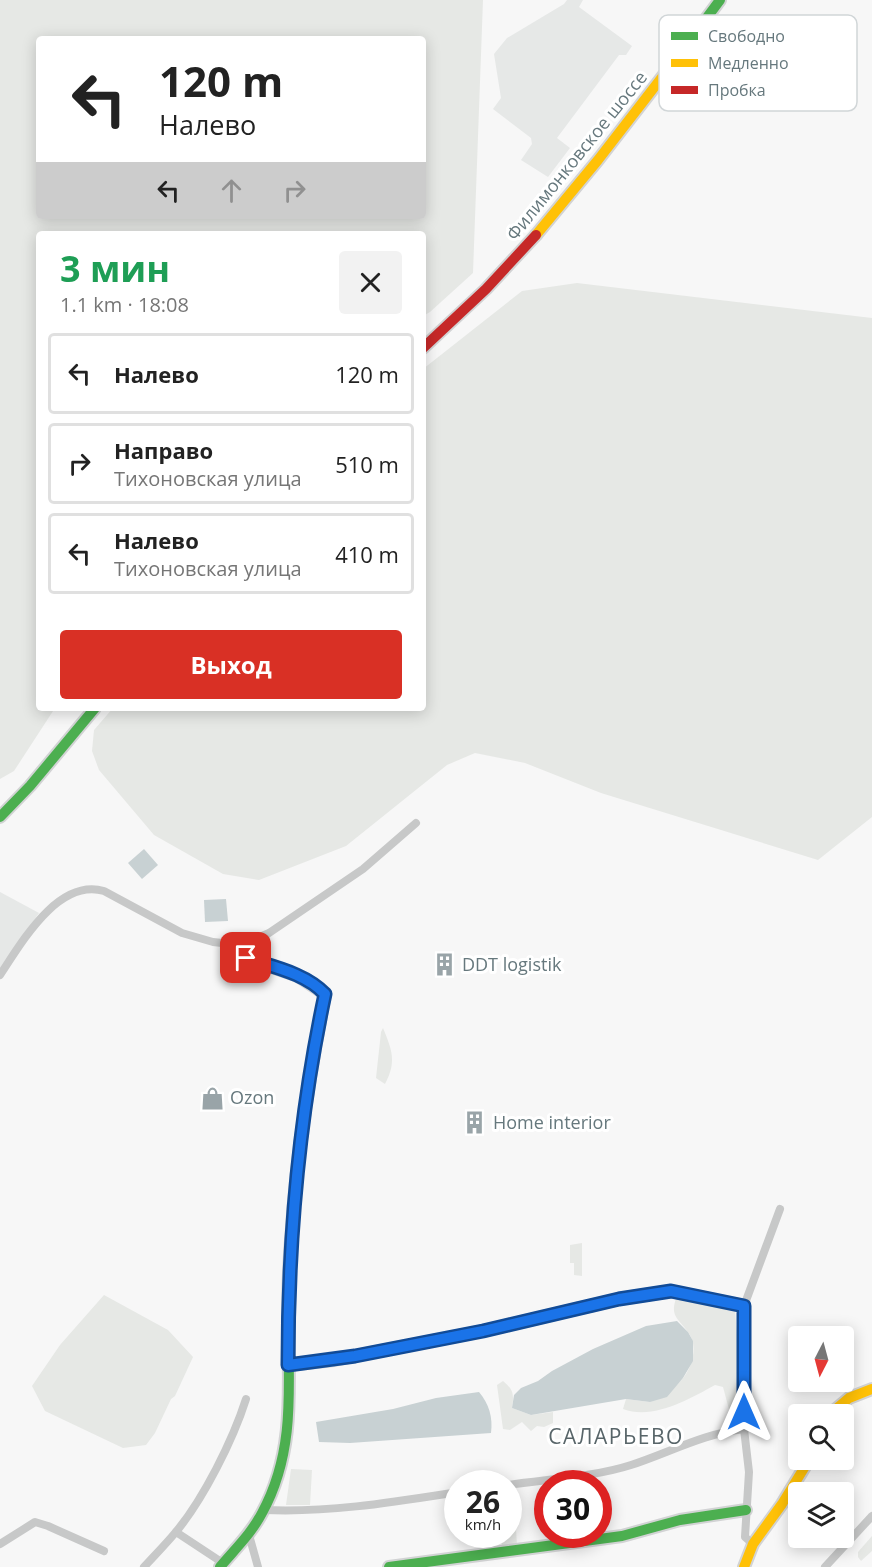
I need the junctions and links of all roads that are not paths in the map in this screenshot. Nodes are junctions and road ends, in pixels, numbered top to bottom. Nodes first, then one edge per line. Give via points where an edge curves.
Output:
1 (720, 0) edge
2 (709, 15) edge
3 (659, 80) edge
4 (426, 345) edge
5 (92, 711) edge
6 (0, 817) edge
7 (416, 823) dead end
8 (246, 958) dead end
9 (0, 975) edge
10 (780, 1209) dead end
11 (744, 1306) junction
12 (288, 1365) junction
13 (872, 1389) edge
14 (246, 1399) dead end
15 (839, 1404) edge
16 (744, 1429) junction
17 (803, 1470) edge
18 (522, 1483) edge
19 (444, 1494) edge
20 (264, 1510) junction
21 (746, 1510) junction
22 (872, 1516) edge
23 (176, 1532) junction
24 (249, 1535) junction
25 (0, 1544) edge
26 (753, 1544) junction
27 (104, 1551) dead end
28 (222, 1565) edge
29 (144, 1567) edge
30 (258, 1567) edge
31 (389, 1567) edge
32 (744, 1567) edge
33 (825, 1567) edge

1 - 2 street, Филимонковское шоссе
3 - 4 street, Филимонковское шоссе via 519,255
5 - 6 street
7 - 9 street via 363,869 269,933 250,941 213,942 182,933 94,888 77,891 57,902
8 - 12 street via 315,984 325,994 310,1066 297,1167
10 - 11 street
11 - 12 street via 671,1291 345,1358
11 - 16 street
12 - 20 street via 288,1439
13 - 15 street
14 - 23 street via 214,1471
16 - 18 street via 614,1470
16 - 21 street via 749,1472
17 - 26 street
19 - 20 street via 395,1502
20 - 24 street
21 - 26 street via 746,1537
21 - 31 street via 680,1520 622,1536
22 - 33 street
23 - 28 street
23 - 29 street
24 - 28 street
24 - 30 street
25 - 27 street via 35,1522
26 - 32 street

